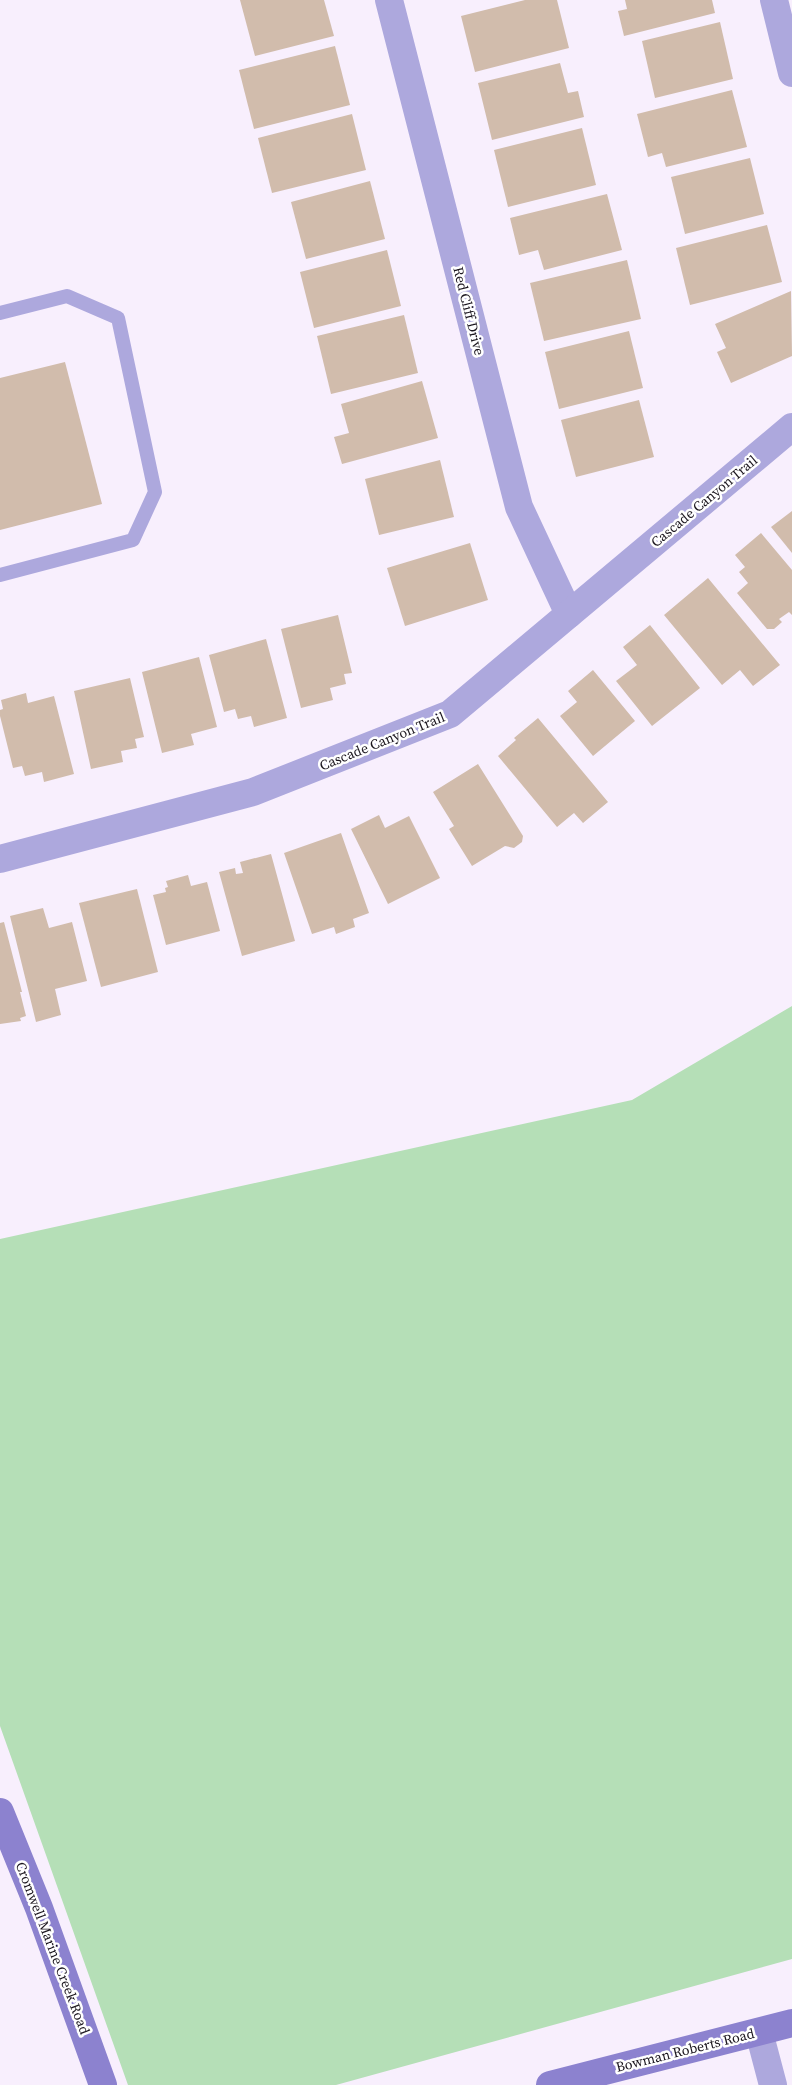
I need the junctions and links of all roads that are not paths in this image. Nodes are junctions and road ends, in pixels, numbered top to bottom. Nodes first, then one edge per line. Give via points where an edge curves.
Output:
1 (389, 0) edge
2 (774, 0) edge
3 (792, 73) edge
4 (0, 313) edge
5 (792, 427) edge
6 (0, 575) edge
7 (569, 614) junction
8 (0, 859) edge
9 (0, 1812) edge
10 (792, 2023) edge
11 (759, 2032) junction
12 (103, 2085) edge
13 (550, 2085) edge
14 (773, 2085) edge

1 - 7 street, Red Cliff Drive via 520,507
2 - 3 street
4 - 6 lane via 67,296 118,318 155,492 133,540
5 - 7 street, Cascade Canyon Trail
7 - 8 street, Cascade Canyon Trail via 450,714 253,792
9 - 12 main road, Cromwell Marine Creek Road via 39,1908
10 - 11 main road, Bowman Roberts Road
11 - 13 main road, Bowman Roberts Road
11 - 14 street

